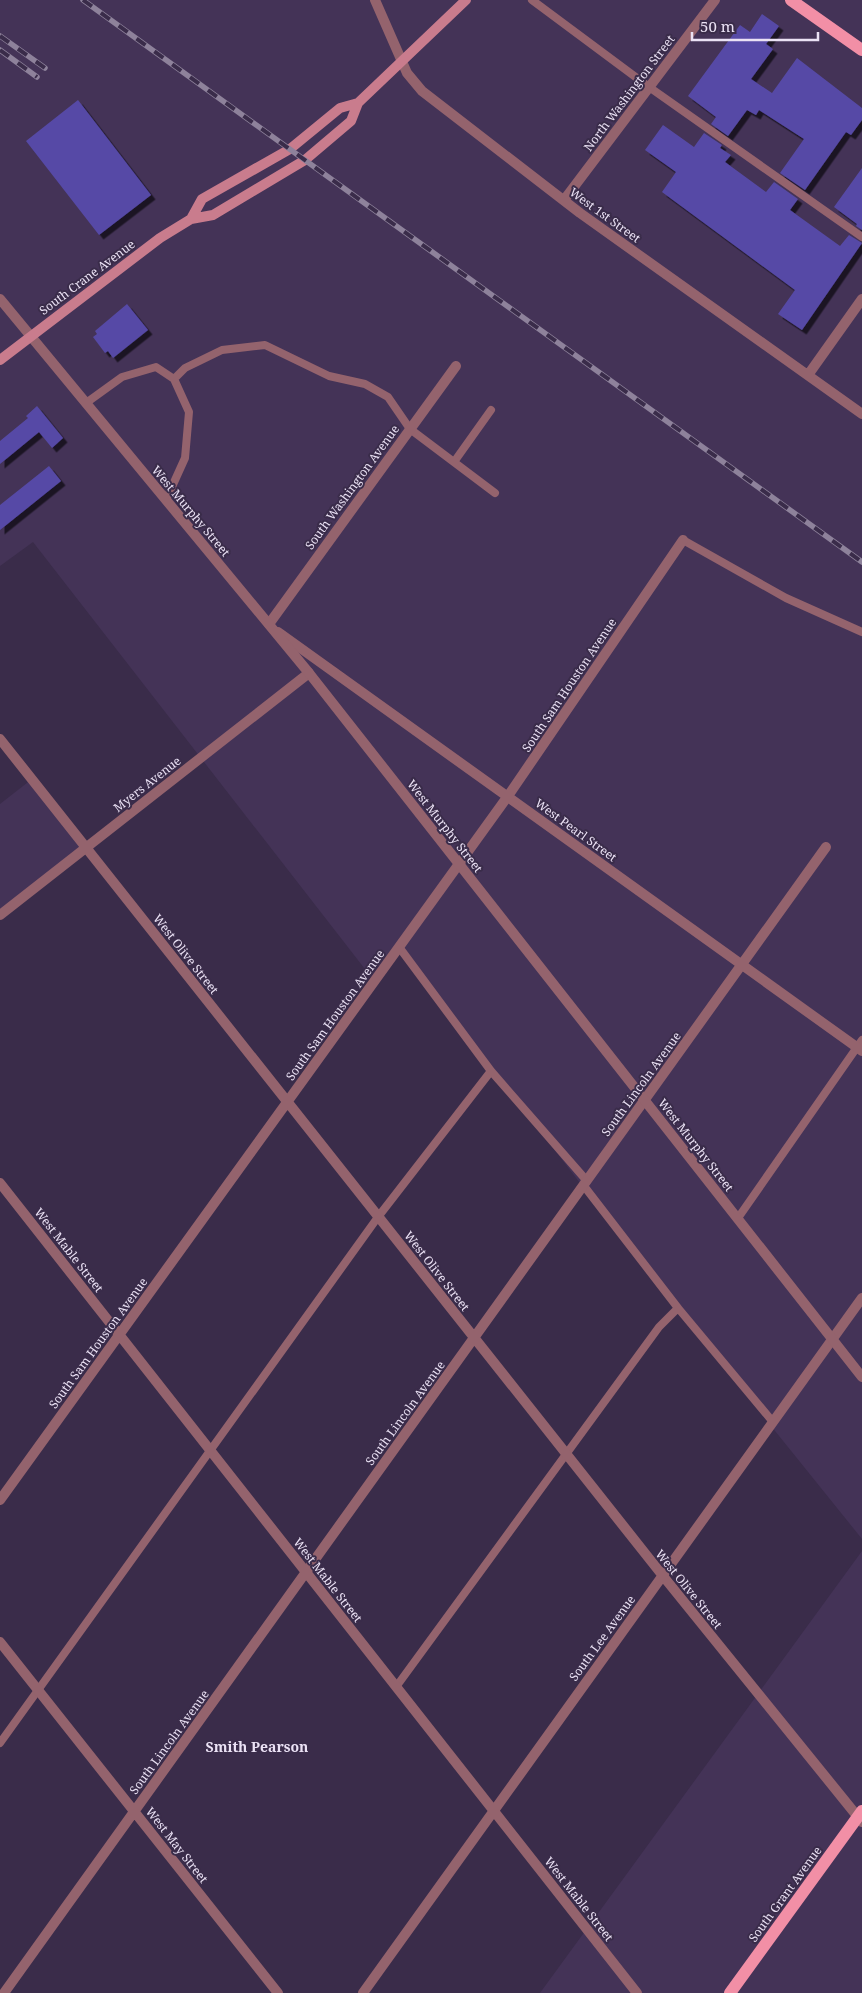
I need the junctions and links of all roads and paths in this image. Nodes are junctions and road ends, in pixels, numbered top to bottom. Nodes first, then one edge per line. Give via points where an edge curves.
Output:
1 (375, 0) edge
2 (466, 0) edge
3 (532, 0) edge
4 (715, 0) edge
5 (791, 0) edge
6 (861, 49) edge
7 (401, 61) junction
8 (649, 87) junction
9 (358, 103) junction
10 (564, 200) junction
11 (191, 219) junction
12 (862, 237) edge
13 (0, 299) edge
14 (862, 299) edge
15 (30, 336) junction
16 (0, 360) edge
17 (456, 366) dead end
18 (808, 375) junction
19 (174, 379) junction
20 (86, 403) junction
21 (491, 410) dead end
22 (862, 414) edge
23 (410, 429) junction
24 (454, 462) junction
25 (495, 493) dead end
26 (166, 500) junction
27 (684, 540) joint
28 (272, 627) junction
29 (862, 632) edge
30 (309, 673) junction
31 (0, 739) edge
32 (508, 796) junction
33 (826, 847) dead end
34 (86, 848) junction
35 (459, 864) junction
36 (0, 915) edge
37 (399, 948) junction
38 (742, 965) junction
39 (860, 1046) edge
40 (491, 1070) junction
41 (645, 1100) junction
42 (287, 1102) junction
43 (585, 1183) junction
44 (0, 1184) edge
45 (378, 1217) junction
46 (738, 1218) junction
47 (862, 1298) edge
48 (678, 1308) junction
49 (119, 1335) junction
50 (474, 1338) junction
51 (833, 1339) junction
52 (862, 1377) edge
53 (773, 1422) junction
54 (210, 1451) junction
55 (566, 1453) junction
56 (0, 1500) edge
57 (306, 1573) junction
58 (663, 1576) junction
59 (0, 1642) edge
60 (396, 1687) junction
61 (38, 1690) junction
62 (0, 1743) edge
63 (494, 1811) junction
64 (134, 1812) junction
65 (861, 1817) edge
66 (4, 1993) edge
67 (278, 1993) edge
68 (363, 1993) edge
69 (637, 1993) edge
70 (730, 1993) edge

1 - 7 street, West 1st Street
2 - 7 main road, South Crane Avenue
3 - 8 lane
4 - 8 street, North Washington Street
5 - 6 main road
7 - 9 main road, South Crane Avenue
7 - 10 street, West 1st Street via 422,91
8 - 10 street, North Washington Street
8 - 12 lane
9 - 11 main road, South Crane Avenue via 340,108 290,149 202,199
9 - 11 main road, South Crane Avenue via 350,121 305,160 213,215
10 - 18 street, West 1st Street
11 - 15 main road, South Crane Avenue via 125,263
13 - 15 street, West Murphy Street
14 - 18 street
15 - 16 main road, South Crane Avenue
15 - 20 street, West Murphy Street
17 - 23 street, South Washington Avenue
18 - 22 street, West 1st Street
19 - 20 lane via 156,367 122,377
19 - 23 lane via 185,368 222,350 265,345 329,376 365,384 388,397
19 - 26 lane via 189,412 185,458
20 - 26 street, West Murphy Street
21 - 24 lane
23 - 24 lane
23 - 28 street, South Washington Avenue
24 - 25 lane
26 - 28 street, West Murphy Street
27 - 29 lane via 786,598
27 - 32 street, South Sam Houston Avenue
28 - 30 street, West Murphy Street
28 - 32 street, West Pearl Street
30 - 34 street, Myers Avenue
30 - 35 street, West Murphy Street
31 - 34 street, West Olive Street
32 - 35 street, South Sam Houston Avenue
32 - 38 street, West Pearl Street
33 - 38 street, South Lincoln Avenue
34 - 36 street, Myers Avenue
34 - 42 street, West Olive Street
35 - 37 street, South Sam Houston Avenue
35 - 41 street, West Murphy Street
37 - 40 lane
37 - 42 street, South Sam Houston Avenue
38 - 39 street, West Pearl Street
38 - 41 street, South Lincoln Avenue
39 - 46 lane
40 - 43 lane
40 - 45 lane
41 - 43 street, South Lincoln Avenue
41 - 46 street, West Murphy Street
42 - 45 street, West Olive Street
42 - 49 street, South Sam Houston Avenue
43 - 48 lane
43 - 50 street, South Lincoln Avenue
44 - 49 street, West Mable Street
45 - 50 street, West Olive Street
45 - 54 lane
46 - 51 street, West Murphy Street
47 - 51 street, South Lee Avenue
48 - 53 lane
48 - 55 lane via 660,1327
49 - 54 street, West Mable Street
49 - 56 street, South Sam Houston Avenue
50 - 55 street, West Olive Street
50 - 57 street, South Lincoln Avenue
51 - 52 street, West Murphy Street
51 - 53 street, South Lee Avenue
53 - 58 street, South Lee Avenue
54 - 57 street, West Mable Street
54 - 61 lane
55 - 58 street, West Olive Street
55 - 60 lane
57 - 60 street, West Mable Street
57 - 64 street, South Lincoln Avenue
58 - 63 street, South Lee Avenue
58 - 65 street, West Olive Street
59 - 61 street, West May Street
60 - 63 street, West Mable Street
61 - 62 lane
61 - 64 street, West May Street
63 - 68 street, South Lee Avenue
63 - 69 street, West Mable Street
64 - 66 street, South Lincoln Avenue
64 - 67 street, West May Street
65 - 70 main road, South Grant Avenue

